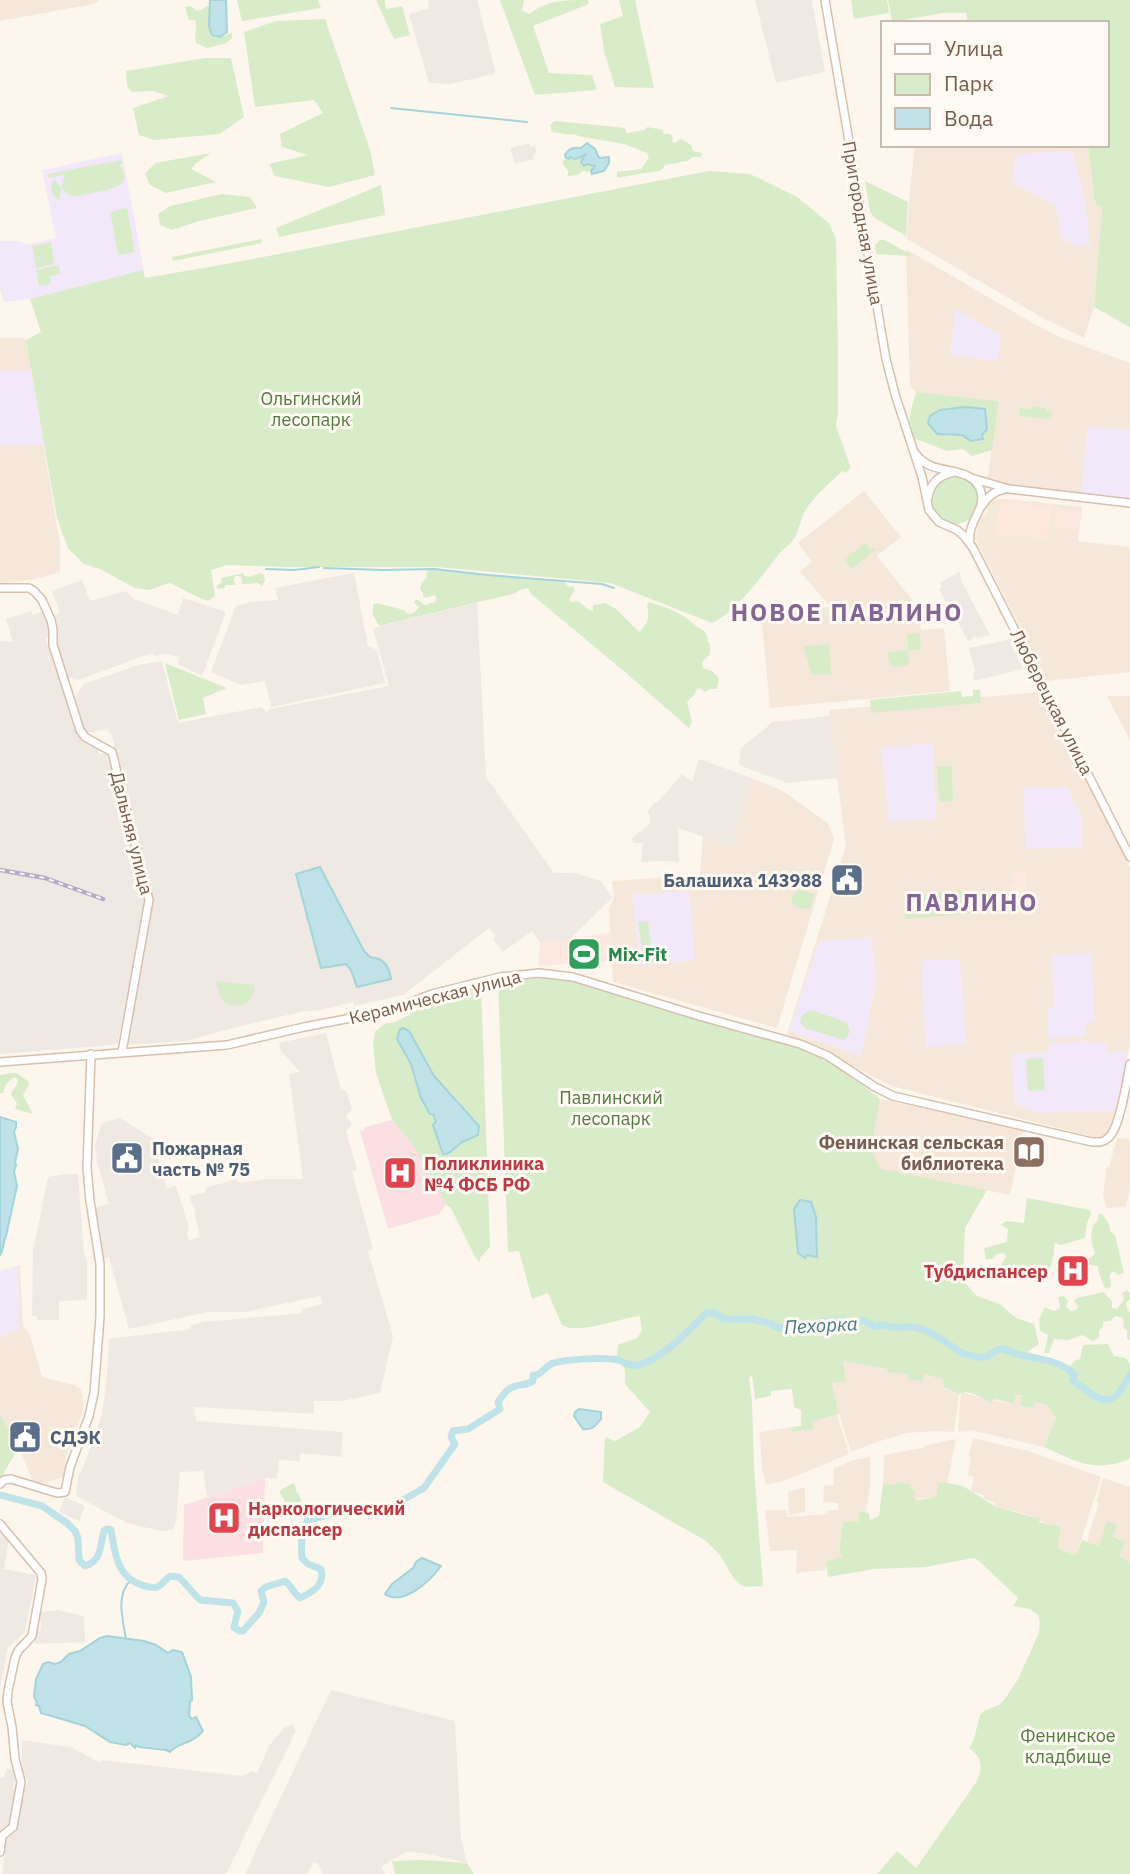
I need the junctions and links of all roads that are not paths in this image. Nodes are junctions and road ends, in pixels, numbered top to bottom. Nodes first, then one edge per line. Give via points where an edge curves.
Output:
1 (825, 0) edge
2 (911, 443) junction
3 (956, 473) junction
4 (971, 478) junction
5 (1009, 489) junction
6 (1130, 503) edge
7 (928, 504) junction
8 (978, 514) junction
9 (948, 527) junction
10 (973, 548) junction
11 (0, 588) edge
12 (1130, 857) edge
13 (122, 1052) junction
14 (91, 1054) junction
15 (0, 1062) edge
16 (1130, 1064) edge
17 (0, 1484) edge
18 (0, 1524) edge
19 (0, 1852) edge

1 - 2 main road, Пригородная улица via 886,359
2 - 3 main road via 929,466
2 - 7 main road, Пригородная улица
3 - 4 main road
3 - 7 main road via 945,474 933,484
4 - 5 main road
4 - 8 main road via 980,490
5 - 6 main road
5 - 8 main road via 986,499
7 - 9 main road via 935,519
8 - 9 main road via 964,526
8 - 10 main road via 969,532
9 - 10 main road
10 - 12 main road, Люберецкая улица
11 - 13 main road, Дальняя улица via 29,588 43,600 80,730 111,752 124,798 149,900
13 - 14 main road, Керамическая улица
13 - 16 main road, Керамическая улица via 226,1045 383,1013 432,994 500,977 555,973 800,1044 828,1056 887,1094 1096,1143 1114,1129
14 - 15 main road, Керамическая улица
14 - 17 main road via 87,1168 100,1264 94,1393 65,1492 11,1479
18 - 19 main road via 42,1579 32,1636 18,1651 8,1691 21,1782 13,1827 2,1836

